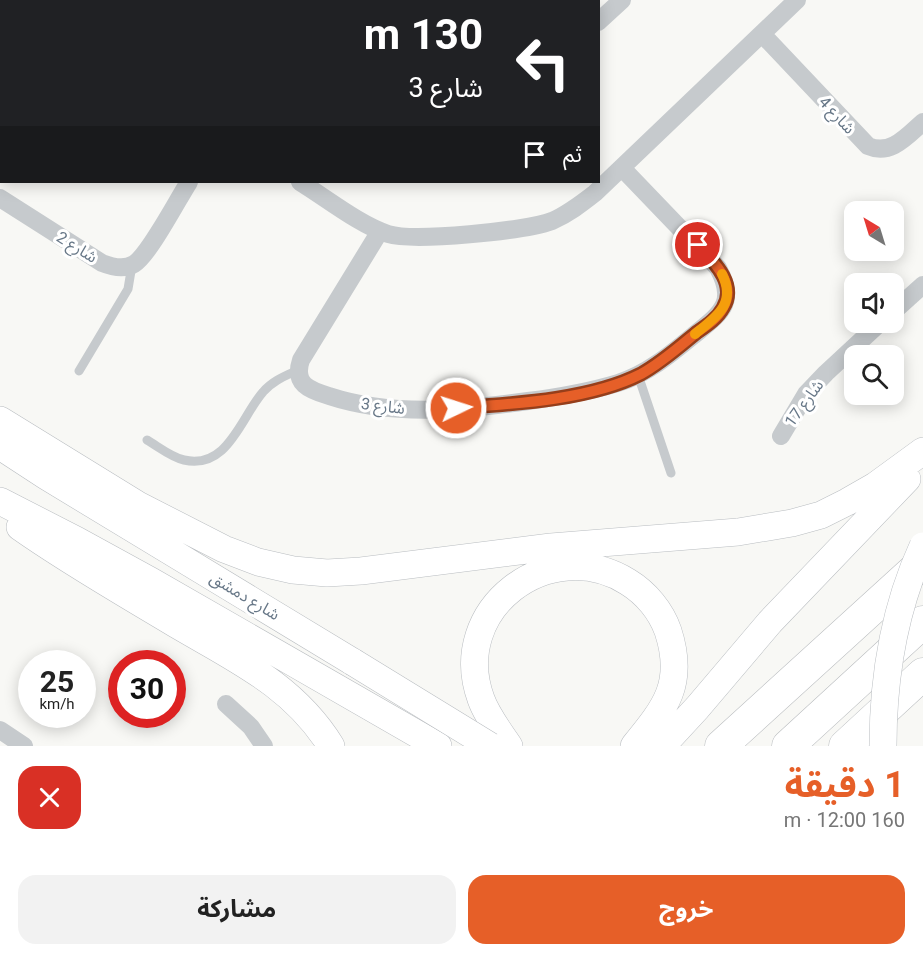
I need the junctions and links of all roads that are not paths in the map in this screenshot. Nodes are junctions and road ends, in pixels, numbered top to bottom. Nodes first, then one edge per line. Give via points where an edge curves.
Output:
1 (798, 0) edge
2 (616, 2) edge
3 (600, 20) edge
4 (762, 34) junction
5 (923, 122) edge
6 (622, 168) junction
7 (188, 183) edge
8 (302, 183) edge
9 (0, 198) edge
10 (380, 231) junction
11 (132, 265) junction
12 (923, 285) edge
13 (904, 302) edge
14 (869, 333) edge
15 (298, 370) junction
16 (80, 371) dead end
17 (638, 375) junction
18 (0, 420) edge
19 (781, 436) dead end
20 (147, 440) dead end
21 (0, 446) edge
22 (923, 451) edge
23 (923, 463) edge
24 (671, 473) dead end
25 (0, 501) edge
26 (138, 505) junction
27 (0, 512) edge
28 (923, 546) edge
29 (923, 563) edge
30 (923, 622) edge
31 (923, 674) edge
32 (226, 704) dead end
33 (857, 743) edge
34 (264, 746) edge
35 (331, 746) edge
36 (438, 746) edge
37 (445, 746) edge
38 (490, 746) edge
39 (509, 746) edge
40 (634, 746) edge
41 (662, 746) edge
42 (721, 746) edge
43 (788, 746) edge

1 - 4 street
2 - 3 street
4 - 5 street, شارع 4 via 868,146 881,150 894,146
4 - 6 street
6 - 10 street via 580,205 541,225 419,238
6 - 17 street, شارع 3 via 713,261 724,278 728,295 717,317
7 - 11 street via 144,254
8 - 10 street
9 - 11 street, شارع 2 via 102,263 113,267
10 - 15 street via 304,353
11 - 16 lane via 128,289
12 - 13 street
14 - 19 street, شارع 17 via 806,394
15 - 17 street, شارع 3 via 303,384 313,391 358,404 406,410 501,405 579,394
15 - 20 lane via 263,391 230,442 215,456 184,460
17 - 24 lane
18 - 26 main road
21 - 38 main road, شارع دمشق, bridge
22 - 26 main road via 847,502 792,523 361,571 327,573 258,562
23 - 41 main road via 783,608
25 - 36 main road, شارع دمشق via 78,541
26 - 37 main road via 188,541 360,647 416,703
27 - 35 main road via 73,562 272,681 302,708
28 - 33 main road, bridge via 894,634 885,692
29 - 42 highway
30 - 43 highway
31 - 33 highway
32 - 34 street via 251,726
39 - 40 main road via 487,712 477,686 475,658 481,631 494,606 512,588 541,573 568,567 615,574 644,594 663,620 674,650 672,685 663,709

